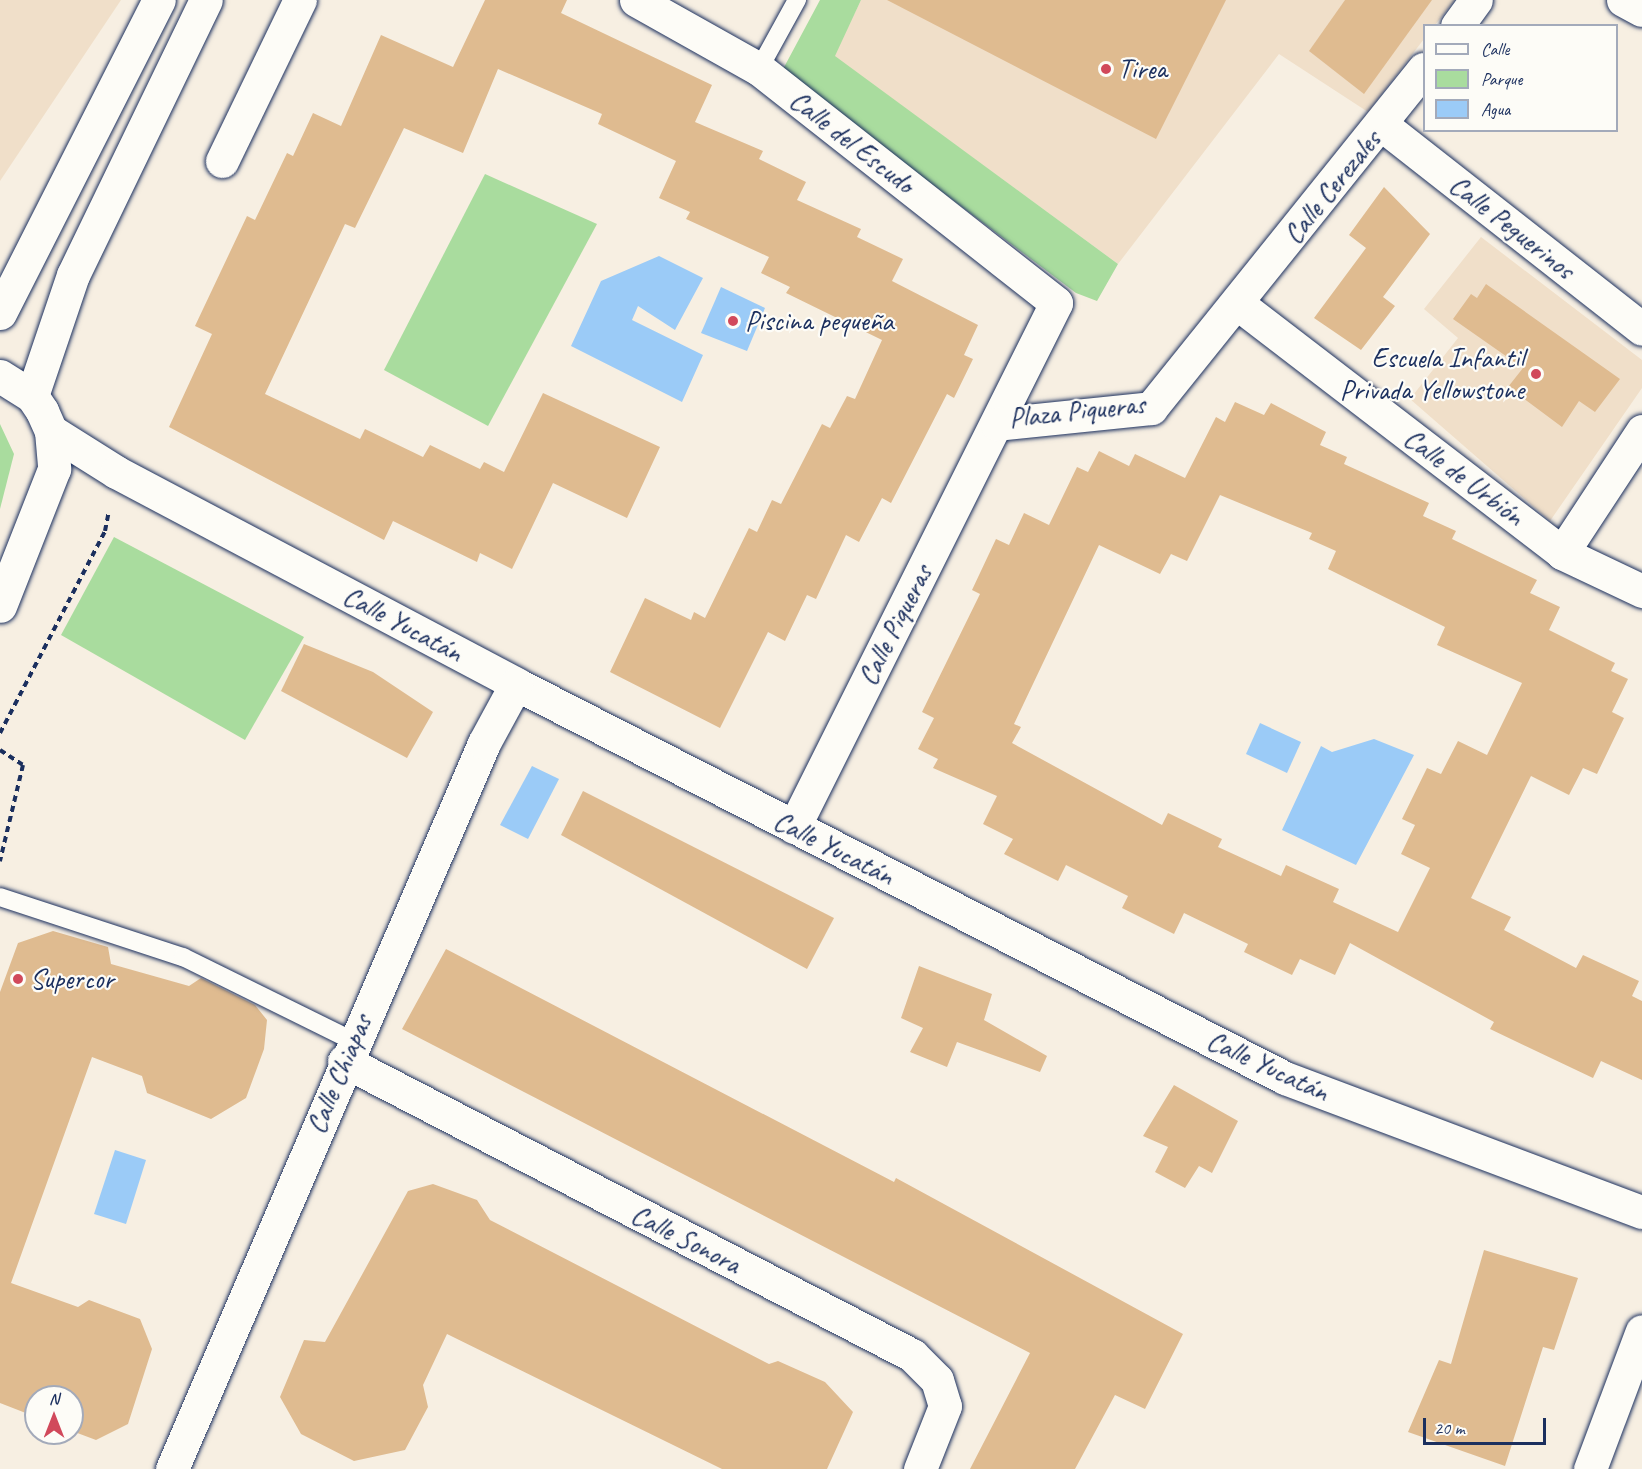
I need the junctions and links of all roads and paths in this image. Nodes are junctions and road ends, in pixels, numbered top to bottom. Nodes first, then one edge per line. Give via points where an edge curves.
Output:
1 (159, 0) edge
2 (206, 0) edge
3 (300, 0) edge
4 (636, 0) edge
5 (797, 0) edge
6 (1476, 0) edge
7 (1623, 0) edge
8 (1642, 10) edge
9 (1458, 24) edge
10 (759, 69) junction
11 (1423, 72) edge
12 (1382, 125) junction
13 (222, 161) dead end
14 (1056, 303) joint
15 (1238, 304) junction
16 (0, 313) edge
17 (1642, 329) edge
18 (0, 376) edge
19 (32, 396) junction
20 (997, 424) junction
21 (51, 431) junction
22 (1642, 431) edge
23 (116, 472) junction
24 (1562, 553) junction
25 (1642, 591) edge
26 (0, 606) edge
27 (516, 684) junction
28 (0, 733) edge
29 (0, 750) edge
30 (794, 827) junction
31 (0, 861) edge
32 (0, 897) edge
33 (349, 1051) junction
34 (1642, 1212) edge
35 (1642, 1332) edge
36 (172, 1469) edge
37 (920, 1469) edge
38 (1590, 1469) edge

1 - 16 main road
2 - 19 main road via 73,275
3 - 13 main road
4 - 10 main road, Calle del Escudo
5 - 10 lane
6 - 9 main road
7 - 8 main road
10 - 14 main road, Calle del Escudo
11 - 12 main road, Calle Cerezales
12 - 15 main road, Calle Cerezales
12 - 17 main road, Calle Peguerinos
14 - 20 main road, Plaza Piqueras
15 - 20 main road, Plaza Piqueras via 1151,408
15 - 24 main road, Calle de Urbión
18 - 19 main road
19 - 21 main road
20 - 30 main road, Calle Piqueras
21 - 23 main road, Calle Yucatán
21 - 26 main road via 54,469 45,501
22 - 24 main road
23 - 27 main road, Calle Yucatán
23 - 28 path via 105,531
24 - 25 main road, Calle de Urbión
27 - 30 main road, Calle Yucatán
27 - 33 main road, Calle Chiapas via 484,743
29 - 31 path via 23,765
30 - 34 main road, Calle Yucatán via 1285,1078
32 - 33 lane via 183,957
33 - 36 main road, Calle Chiapas
33 - 37 main road, Calle Sonora via 912,1355 937,1380 945,1406
35 - 38 main road

